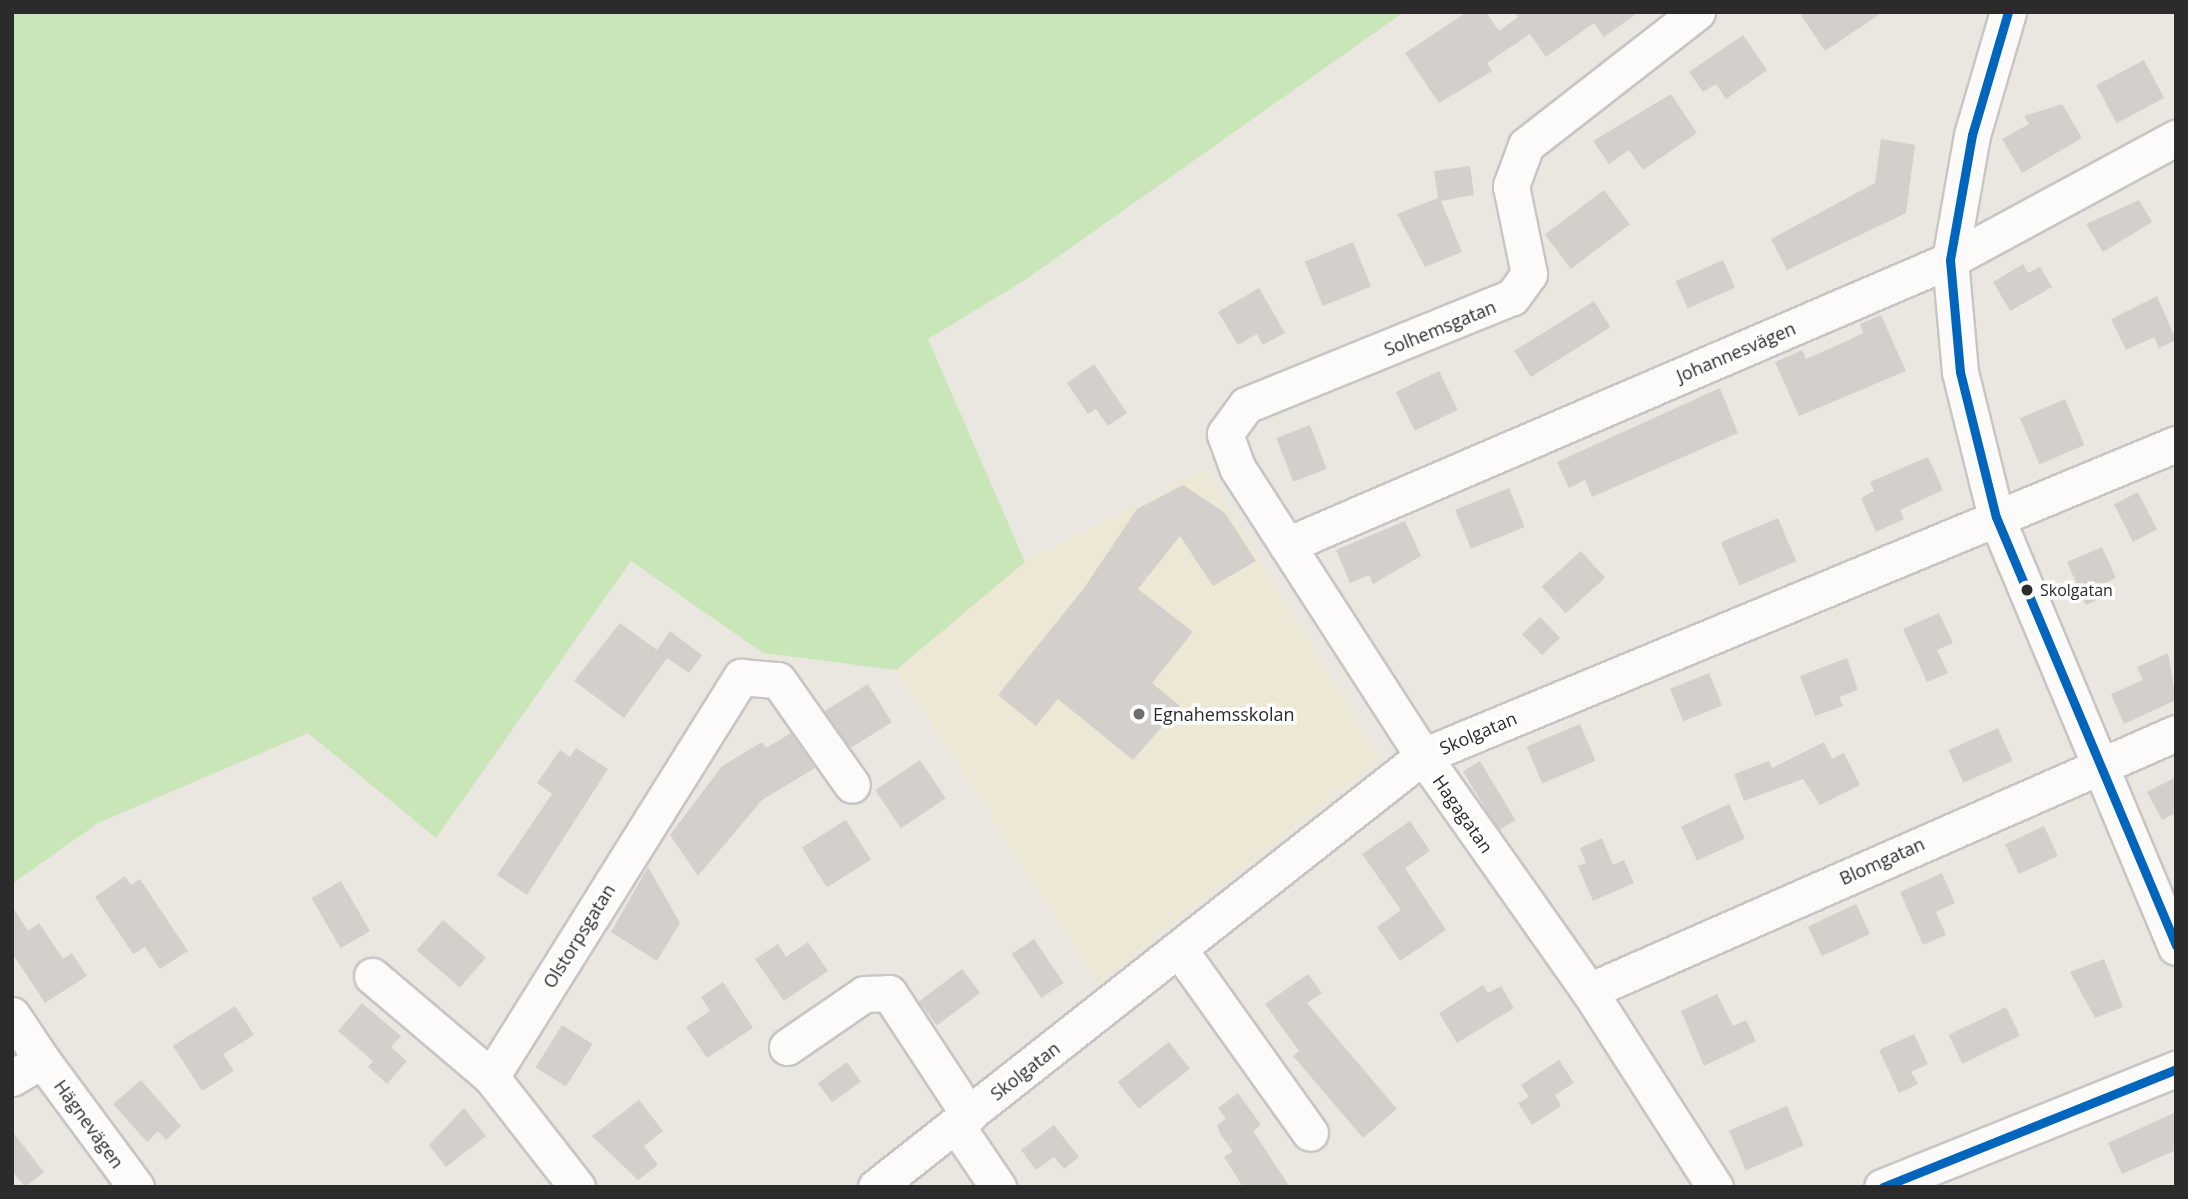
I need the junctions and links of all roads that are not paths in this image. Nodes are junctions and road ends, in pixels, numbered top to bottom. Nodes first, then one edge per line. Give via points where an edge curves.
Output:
1 (1697, 12) edge
2 (2008, 12) edge
3 (2176, 138) edge
4 (1950, 260) junction
5 (1224, 434) joint
6 (2176, 444) edge
7 (1996, 517) junction
8 (1287, 545) junction
9 (2176, 733) edge
10 (1423, 756) junction
11 (2099, 766) junction
12 (852, 785) dead end
13 (2176, 947) edge
14 (1181, 951) junction
15 (372, 976) dead end
16 (1589, 991) junction
17 (12, 1015) edge
18 (787, 1047) dead end
19 (42, 1060) junction
20 (2176, 1069) edge
21 (491, 1077) junction
22 (12, 1079) edge
23 (962, 1120) junction
24 (1310, 1133) dead end
25 (1895, 1184) edge
26 (136, 1187) edge
27 (577, 1187) edge
28 (876, 1187) edge
29 (998, 1187) edge
30 (1715, 1187) edge

1 - 5 street, Solhemsgatan via 1526,145 1511,186 1529,274 1512,297 1246,405
2 - 4 street via 1972,135
3 - 4 street, Johannesvägen
4 - 7 street via 1960,372
4 - 8 street, Johannesvägen
5 - 8 street, Hagagatan via 1238,470
6 - 7 street, Skolgatan
7 - 10 street, Skolgatan
7 - 11 street
8 - 10 street, Hagagatan
9 - 11 street, Blomgatan
10 - 14 street, Skolgatan
10 - 16 street, Hagagatan
11 - 13 street
11 - 16 street, Blomgatan
12 - 21 street, Olstorpsgatan via 778,680 741,677
14 - 23 street, Skolgatan
14 - 24 street
15 - 21 street
16 - 30 street, Hagagatan
17 - 19 street, Hägnevägen
18 - 23 street via 864,994 889,993
19 - 22 street
19 - 26 street, Hägnevägen
20 - 25 street
21 - 27 street
23 - 28 street, Skolgatan
23 - 29 street

